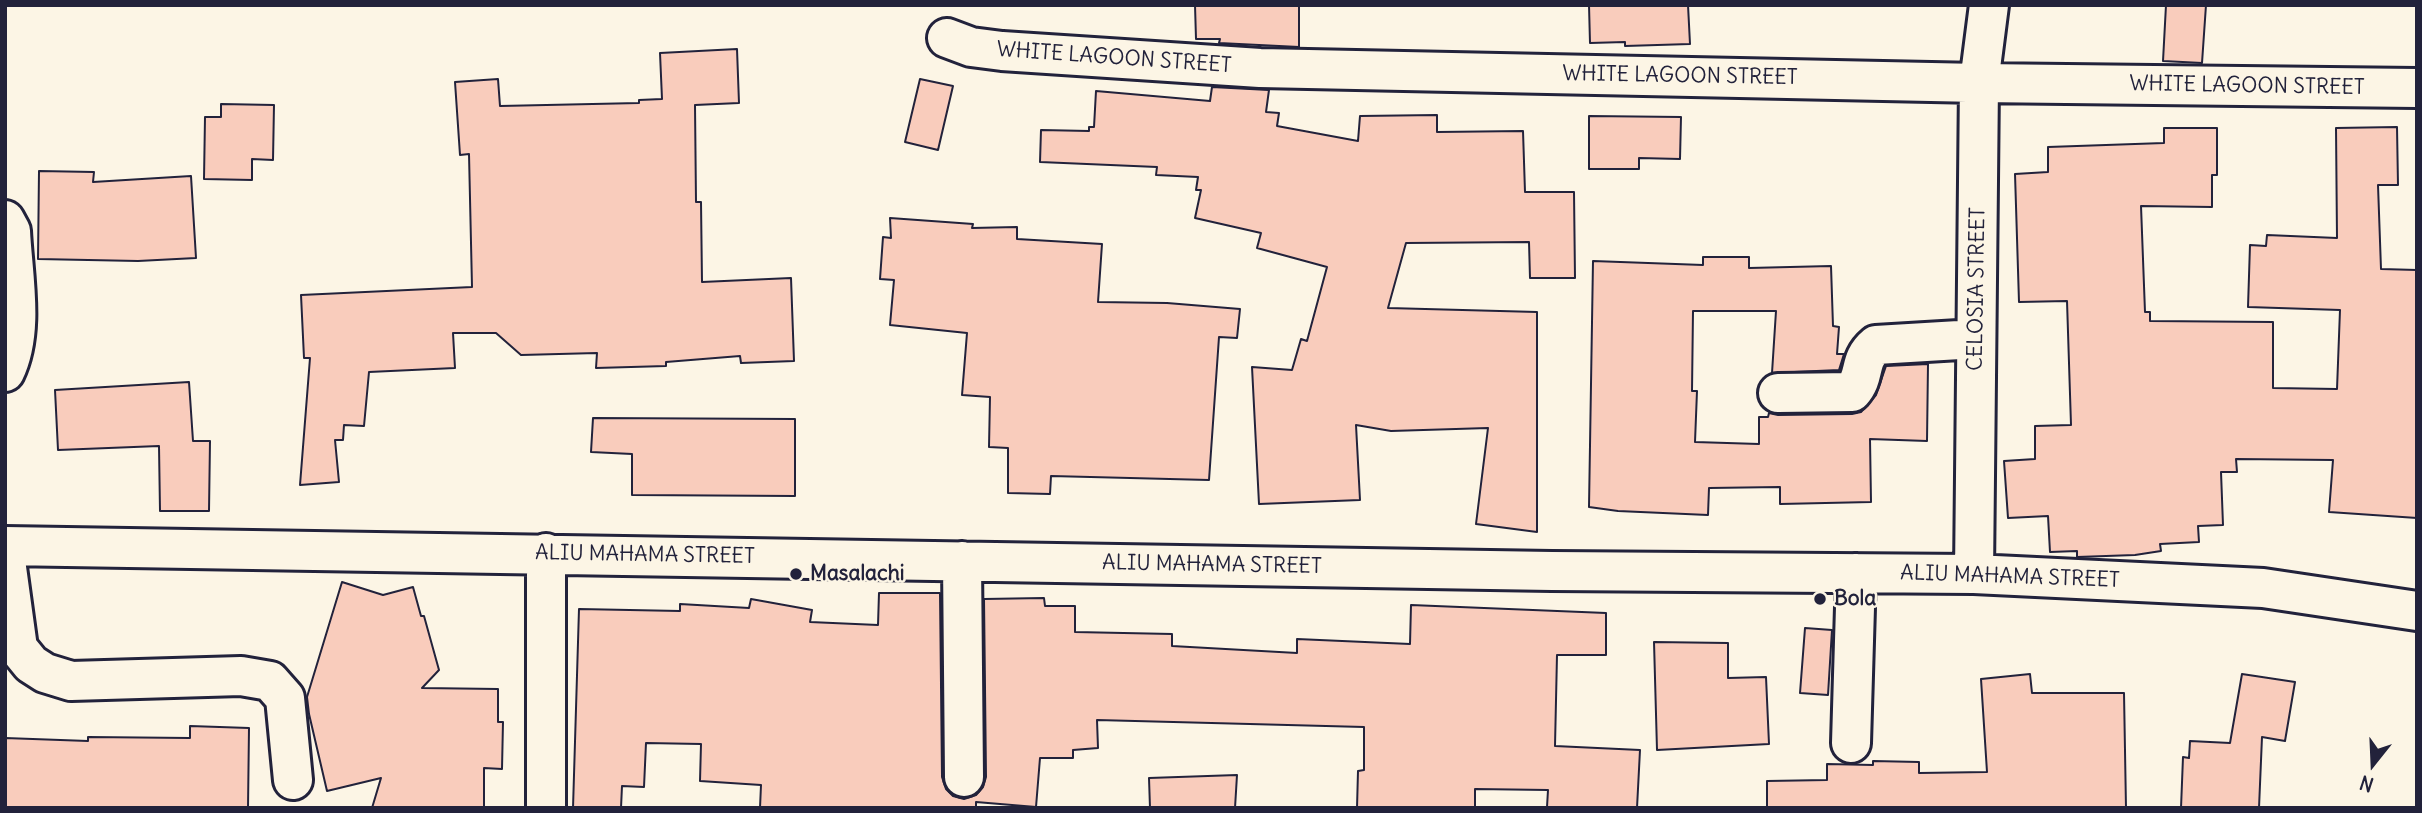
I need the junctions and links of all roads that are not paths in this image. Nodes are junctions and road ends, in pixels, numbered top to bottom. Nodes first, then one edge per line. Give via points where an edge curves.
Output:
1 (1989, 5) edge
2 (947, 38) dead end
3 (1979, 83) junction
4 (2417, 88) edge
5 (5, 220) edge
6 (1976, 340) junction
7 (5, 372) edge
8 (1778, 393) dead end
9 (5, 546) edge
10 (5, 553) edge
11 (546, 553) junction
12 (962, 561) junction
13 (1856, 573) junction
14 (1974, 574) junction
15 (2417, 611) edge
16 (1851, 743) dead end
17 (964, 777) dead end
18 (293, 780) dead end
19 (546, 808) edge

1 - 3 street, CELOSIA STREET
2 - 3 street, WHITE LAGOON STREET via 1002,51 1260,68
3 - 4 street, WHITE LAGOON STREET
3 - 6 street, CELOSIA STREET
5 - 7 street via 11,231 17,332
6 - 8 street via 1875,345 1867,352 1859,384 1852,392
6 - 14 street, CELOSIA STREET
9 - 11 street, ALIU MAHAMA STREET
10 - 18 street via 18,648 31,664 71,681 241,676 270,681 285,698
11 - 12 street, ALIU MAHAMA STREET
11 - 19 street
12 - 13 street, ALIU MAHAMA STREET
12 - 17 street
13 - 14 street, ALIU MAHAMA STREET
13 - 16 street
14 - 15 street, ALIU MAHAMA STREET via 2263,588

